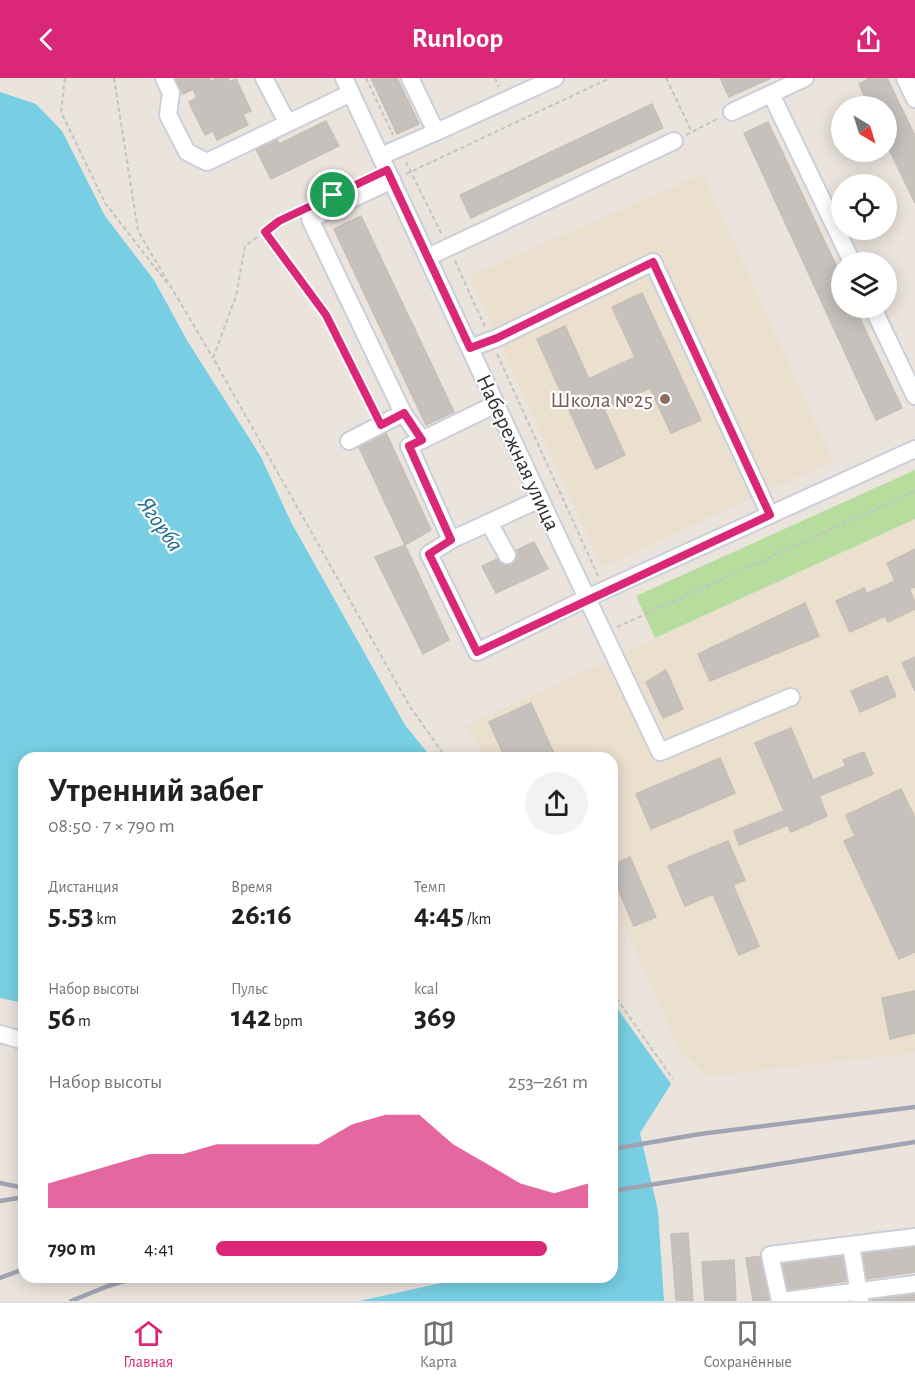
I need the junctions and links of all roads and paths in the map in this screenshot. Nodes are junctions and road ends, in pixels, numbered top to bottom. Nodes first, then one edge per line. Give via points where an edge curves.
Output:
1 (65, 78) edge
2 (114, 78) edge
3 (164, 78) edge
4 (264, 78) edge
5 (410, 78) edge
6 (610, 78) edge
7 (666, 78) edge
8 (805, 78) edge
9 (905, 78) edge
10 (550, 79) edge
11 (347, 85) edge
12 (771, 94) junction
13 (915, 99) edge
14 (732, 112) joint
15 (287, 122) junction
16 (436, 132) junction
17 (692, 132) junction
18 (674, 141) joint
19 (381, 156) junction
20 (392, 180) junction
21 (301, 211) dead end
22 (265, 232) junction
23 (847, 252) edge
24 (428, 257) junction
25 (174, 293) junction
26 (878, 318) edge
27 (470, 348) junction
28 (213, 358) junction
29 (915, 396) edge
30 (496, 404) junction
31 (404, 413) junction
32 (381, 425) junction
33 (422, 440) junction
34 (349, 441) dead end
35 (915, 448) edge
36 (915, 491) edge
37 (540, 499) junction
38 (770, 515) junction
39 (489, 523) junction
40 (451, 540) junction
41 (507, 555) dead end
42 (587, 598) junction
43 (603, 633) junction
44 (791, 697) dead end
45 (442, 752) edge
46 (618, 1001) edge
47 (0, 1034) edge
48 (18, 1039) edge
49 (673, 1079) dead end
50 (915, 1237) edge
51 (851, 1245) junction
52 (915, 1284) edge
53 (859, 1296) edge
54 (781, 1301) edge

1 - 25 path via 61,112 105,203
2 - 25 path via 138,231
3 - 15 street via 171,93 168,115 187,152 207,162
4 - 15 street
5 - 16 street
6 - 20 path
7 - 17 path
8 - 12 street
9 - 13 street
10 - 16 street
11 - 15 street
11 - 19 street, Набережная улица
12 - 14 street
12 - 23 street
14 - 17 path
16 - 19 street
17 - 18 path
18 - 24 street
19 - 20 street, Набережная улица
20 - 24 street, Набережная улица
20 - 31 street via 310,219
21 - 22 path
22 - 28 path via 245,246 236,296
22 - 32 path via 326,315
24 - 27 street, Набережная улица
25 - 28 path
26 - 29 street
27 - 30 street, Набережная улица
27 - 38 street via 653,262
28 - 45 path via 409,705
30 - 33 street
30 - 37 street, Набережная улица
31 - 32 street
31 - 33 street
32 - 34 street
33 - 40 street via 409,446
35 - 38 street
36 - 43 path
37 - 39 street
37 - 42 street, Набережная улица
38 - 42 street
39 - 40 street
39 - 41 street
40 - 42 street via 429,554 477,652
42 - 43 street, Набережная улица
43 - 44 street, Набережная улица via 660,752
46 - 49 path
47 - 48 street
50 - 51 street
51 - 53 street
51 - 54 street via 770,1255
52 - 53 street
53 - 54 street

